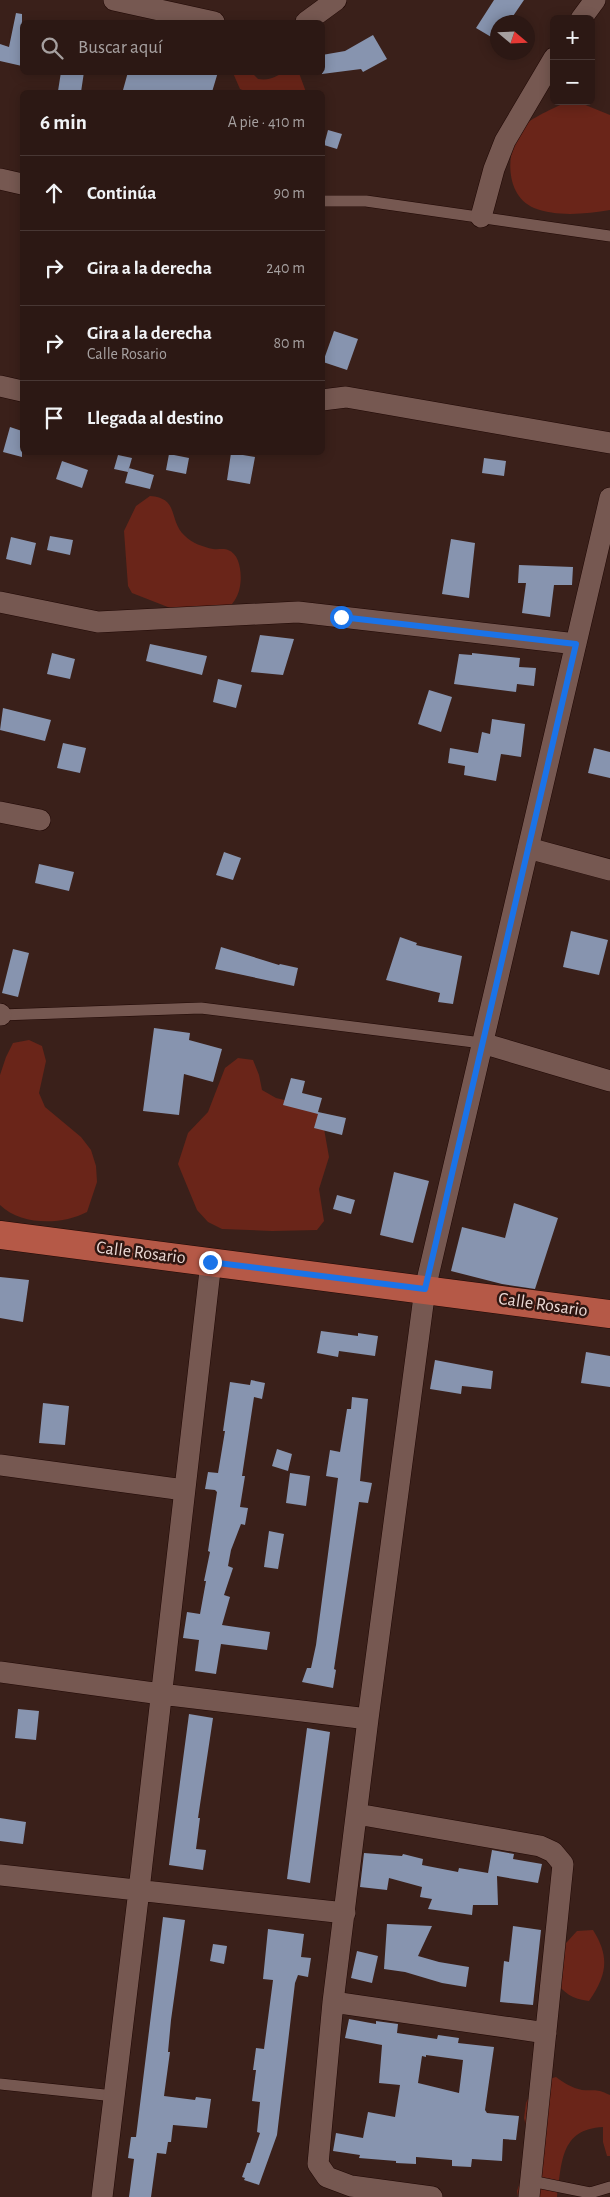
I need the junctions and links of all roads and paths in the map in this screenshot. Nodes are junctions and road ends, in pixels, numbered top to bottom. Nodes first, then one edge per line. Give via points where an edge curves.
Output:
1 (114, 0) edge
2 (336, 0) edge
3 (595, 0) edge
4 (584, 15) edge
5 (205, 20) edge
6 (309, 20) edge
7 (553, 60) edge
8 (0, 179) edge
9 (20, 184) edge
10 (325, 201) edge
11 (481, 217) junction
12 (610, 236) edge
13 (0, 386) edge
14 (20, 391) edge
15 (325, 400) edge
16 (610, 442) edge
17 (610, 498) edge
18 (0, 602) edge
19 (576, 644) junction
20 (0, 812) edge
21 (40, 820) dead end
22 (528, 848) junction
23 (610, 870) edge
24 (1, 1014) edge
25 (482, 1044) junction
26 (610, 1081) edge
27 (0, 1236) edge
28 (210, 1262) junction
29 (425, 1289) junction
30 (610, 1314) edge
31 (0, 1465) edge
32 (184, 1490) junction
33 (0, 1672) edge
34 (161, 1694) junction
35 (368, 1719) junction
36 (357, 1814) junction
37 (0, 1875) edge
38 (139, 1890) junction
39 (345, 1913) junction
40 (333, 2002) junction
41 (546, 2033) junction
42 (0, 2084) edge
43 (114, 2096) junction
44 (610, 2187) edge
45 (530, 2189) edge
46 (102, 2197) edge
47 (432, 2197) edge

1 - 5 street
2 - 6 street
3 - 4 street
7 - 11 street via 505,140
8 - 9 street
10 - 11 lane via 366,201
11 - 12 lane
13 - 14 street
15 - 16 street via 346,397
17 - 19 street
18 - 19 street via 98,622 298,612
19 - 22 street
20 - 21 street
22 - 23 street
22 - 25 street
24 - 25 lane via 202,1008
25 - 26 street
25 - 29 street
27 - 28 main road, Calle Rosario
28 - 29 main road, Calle Rosario
28 - 32 street
29 - 30 main road, Calle Rosario
29 - 35 street
31 - 32 street
32 - 34 street
33 - 34 street
34 - 35 street
34 - 38 street
35 - 36 street
36 - 39 street
36 - 41 street via 540,1846 553,1852 563,1864
37 - 38 street
38 - 39 street
38 - 43 street
39 - 40 street
40 - 41 street
40 - 47 street via 318,2164 327,2177 351,2186
41 - 45 street
42 - 43 lane
43 - 46 street
44 - 45 lane via 590,2193

